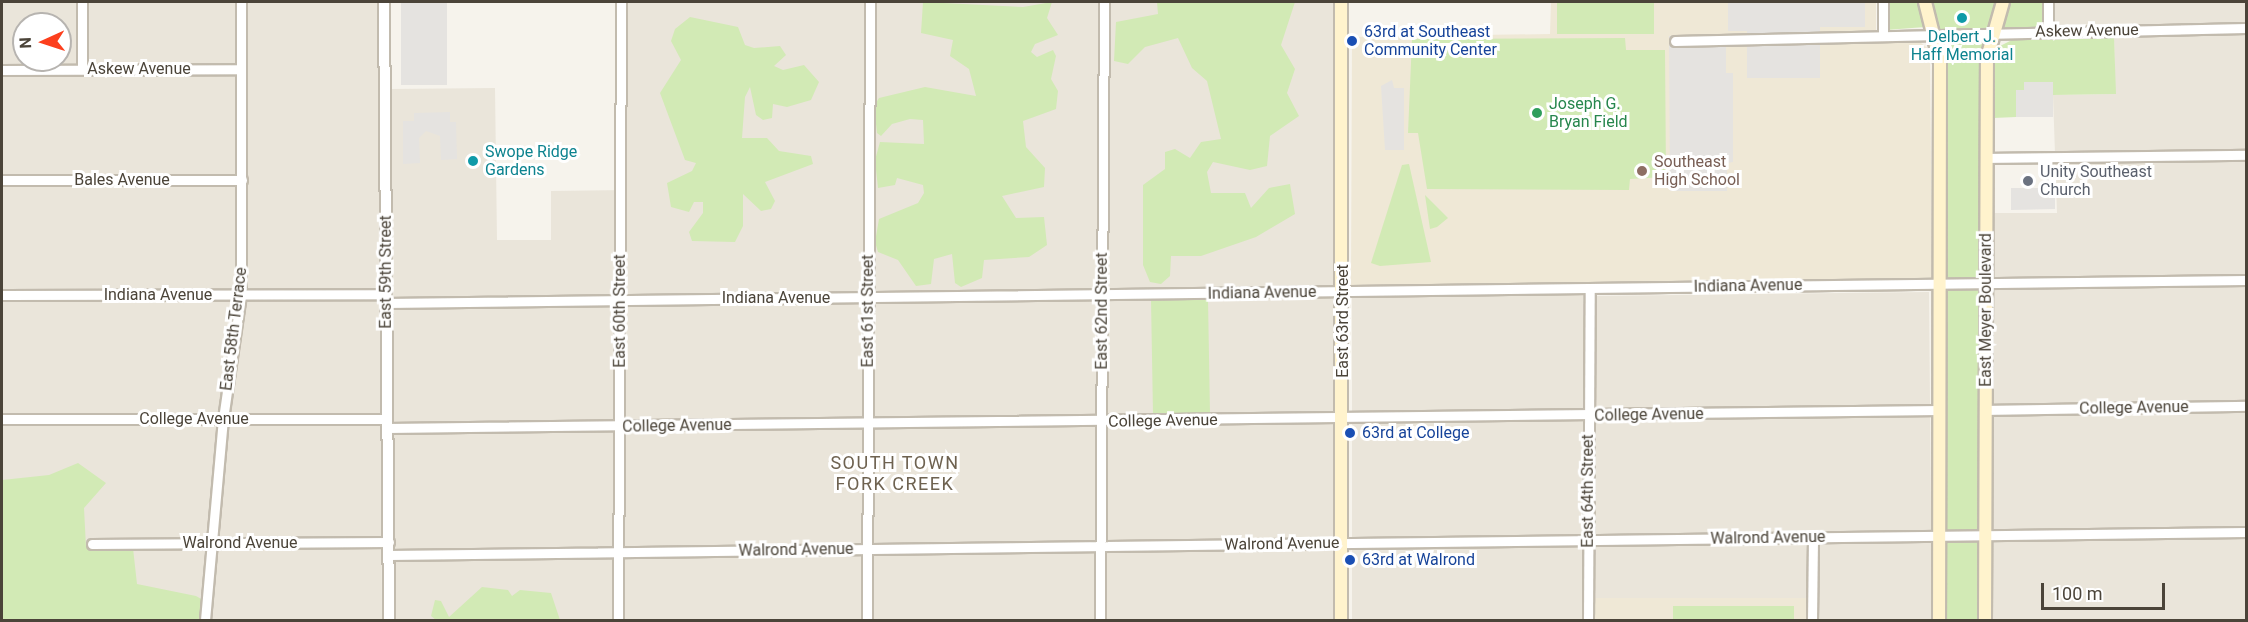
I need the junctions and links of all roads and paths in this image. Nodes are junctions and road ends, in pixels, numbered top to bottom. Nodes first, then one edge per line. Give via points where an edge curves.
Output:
1 (82, 2) edge
2 (241, 2) edge
3 (384, 2) edge
4 (621, 2) edge
5 (870, 2) edge
6 (1104, 2) edge
7 (1341, 2) edge
8 (1347, 2) edge
9 (1883, 2) edge
10 (1925, 2) edge
11 (2003, 2) edge
12 (2048, 2) edge
13 (1343, 21) junction
14 (2247, 28) edge
15 (2048, 32) junction
16 (1883, 33) junction
17 (1936, 33) junction
18 (1992, 33) junction
19 (1675, 41) dead end
20 (82, 69) junction
21 (242, 69) junction
22 (2, 70) edge
23 (2247, 155) edge
24 (1987, 158) junction
25 (2, 180) edge
26 (242, 180) junction
27 (2247, 280) edge
28 (1986, 283) junction
29 (1940, 284) junction
30 (1590, 289) junction
31 (1342, 292) junction
32 (241, 294) junction
33 (2, 295) edge
34 (1102, 295) junction
35 (868, 297) junction
36 (386, 298) junction
37 (621, 300) junction
38 (2247, 406) edge
39 (1940, 410) junction
40 (1986, 410) junction
41 (1589, 416) junction
42 (1342, 418) junction
43 (2, 419) edge
44 (223, 419) junction
45 (1101, 421) junction
46 (387, 424) junction
47 (868, 424) junction
48 (620, 427) junction
49 (2247, 532) edge
50 (1984, 535) junction
51 (1940, 536) junction
52 (1813, 537) junction
53 (1588, 541) junction
54 (388, 542) junction
55 (92, 544) dead end
56 (211, 544) junction
57 (1342, 544) junction
58 (1100, 547) junction
59 (868, 549) junction
60 (619, 552) junction
61 (389, 555) junction
62 (205, 621) edge
63 (389, 621) edge
64 (618, 621) edge
65 (867, 621) edge
66 (1100, 621) edge
67 (1341, 621) edge
68 (1588, 621) edge
69 (1812, 621) edge
70 (1939, 621) edge
71 (1985, 621) edge

1 - 20 street
2 - 21 street, East 58th Terrace
3 - 36 street, East 59th Street
4 - 37 street, East 60th Street
5 - 35 street, East 61st Street
6 - 34 street, East 62nd Street
7 - 13 main road, East 63rd Street
8 - 13 main road, East 63rd Street
9 - 16 street
10 - 17 main road
11 - 18 main road, East Meyer Boulevard
12 - 15 street
13 - 31 main road, East 63rd Street
14 - 15 street, Askew Avenue
15 - 18 street, Askew Avenue
16 - 17 street, Askew Avenue
16 - 19 street, Askew Avenue
17 - 18 street, Askew Avenue
17 - 29 main road
18 - 24 main road, East Meyer Boulevard
20 - 21 street, Askew Avenue
20 - 22 street, Askew Avenue
21 - 26 street, East 58th Terrace
23 - 24 street
24 - 28 main road, East Meyer Boulevard
25 - 26 street, Bales Avenue
26 - 32 street, East 58th Terrace
27 - 28 street, Indiana Avenue
28 - 29 street, Indiana Avenue
28 - 40 main road, East Meyer Boulevard
29 - 30 street, Indiana Avenue
29 - 39 main road
30 - 31 street, Indiana Avenue
30 - 41 street, East 64th Street
31 - 34 street, Indiana Avenue
31 - 42 main road, East 63rd Street
32 - 33 street, Indiana Avenue
32 - 36 street, Indiana Avenue
32 - 44 street, East 58th Terrace
34 - 35 street, Indiana Avenue
34 - 45 street, East 62nd Street
35 - 37 street, Indiana Avenue
35 - 47 street, East 61st Street
36 - 37 street, Indiana Avenue
36 - 46 street, East 59th Street
37 - 48 street, East 60th Street
38 - 40 street, College Avenue
39 - 41 street, College Avenue
39 - 51 main road
40 - 50 main road, East Meyer Boulevard
41 - 42 street, College Avenue
41 - 53 street, East 64th Street
42 - 45 street, College Avenue
42 - 57 main road, East 63rd Street
43 - 44 street, College Avenue
44 - 46 street, College Avenue
44 - 56 street, East 58th Terrace
45 - 47 street, College Avenue
45 - 58 street, East 62nd Street
46 - 48 street, College Avenue
46 - 54 street, East 59th Street
47 - 48 street, College Avenue
47 - 59 street, East 61st Street
48 - 60 street, East 60th Street
49 - 50 street, Walrond Avenue
50 - 51 street, Walrond Avenue
50 - 71 main road, East Meyer Boulevard
51 - 52 street, Walrond Avenue
51 - 70 main road
52 - 53 street, Walrond Avenue
52 - 69 street
53 - 57 street, Walrond Avenue
53 - 68 street, East 64th Street
54 - 56 street, Walrond Avenue
54 - 61 street, East 59th Street
55 - 56 street, Walrond Avenue
56 - 62 street, East 58th Terrace
57 - 58 street, Walrond Avenue
57 - 67 main road, East 63rd Street
58 - 59 street, Walrond Avenue
58 - 66 street, East 62nd Street
59 - 60 street, Walrond Avenue
59 - 65 street, East 61st Street
60 - 61 street, Walrond Avenue
60 - 64 street, East 60th Street
61 - 63 street

